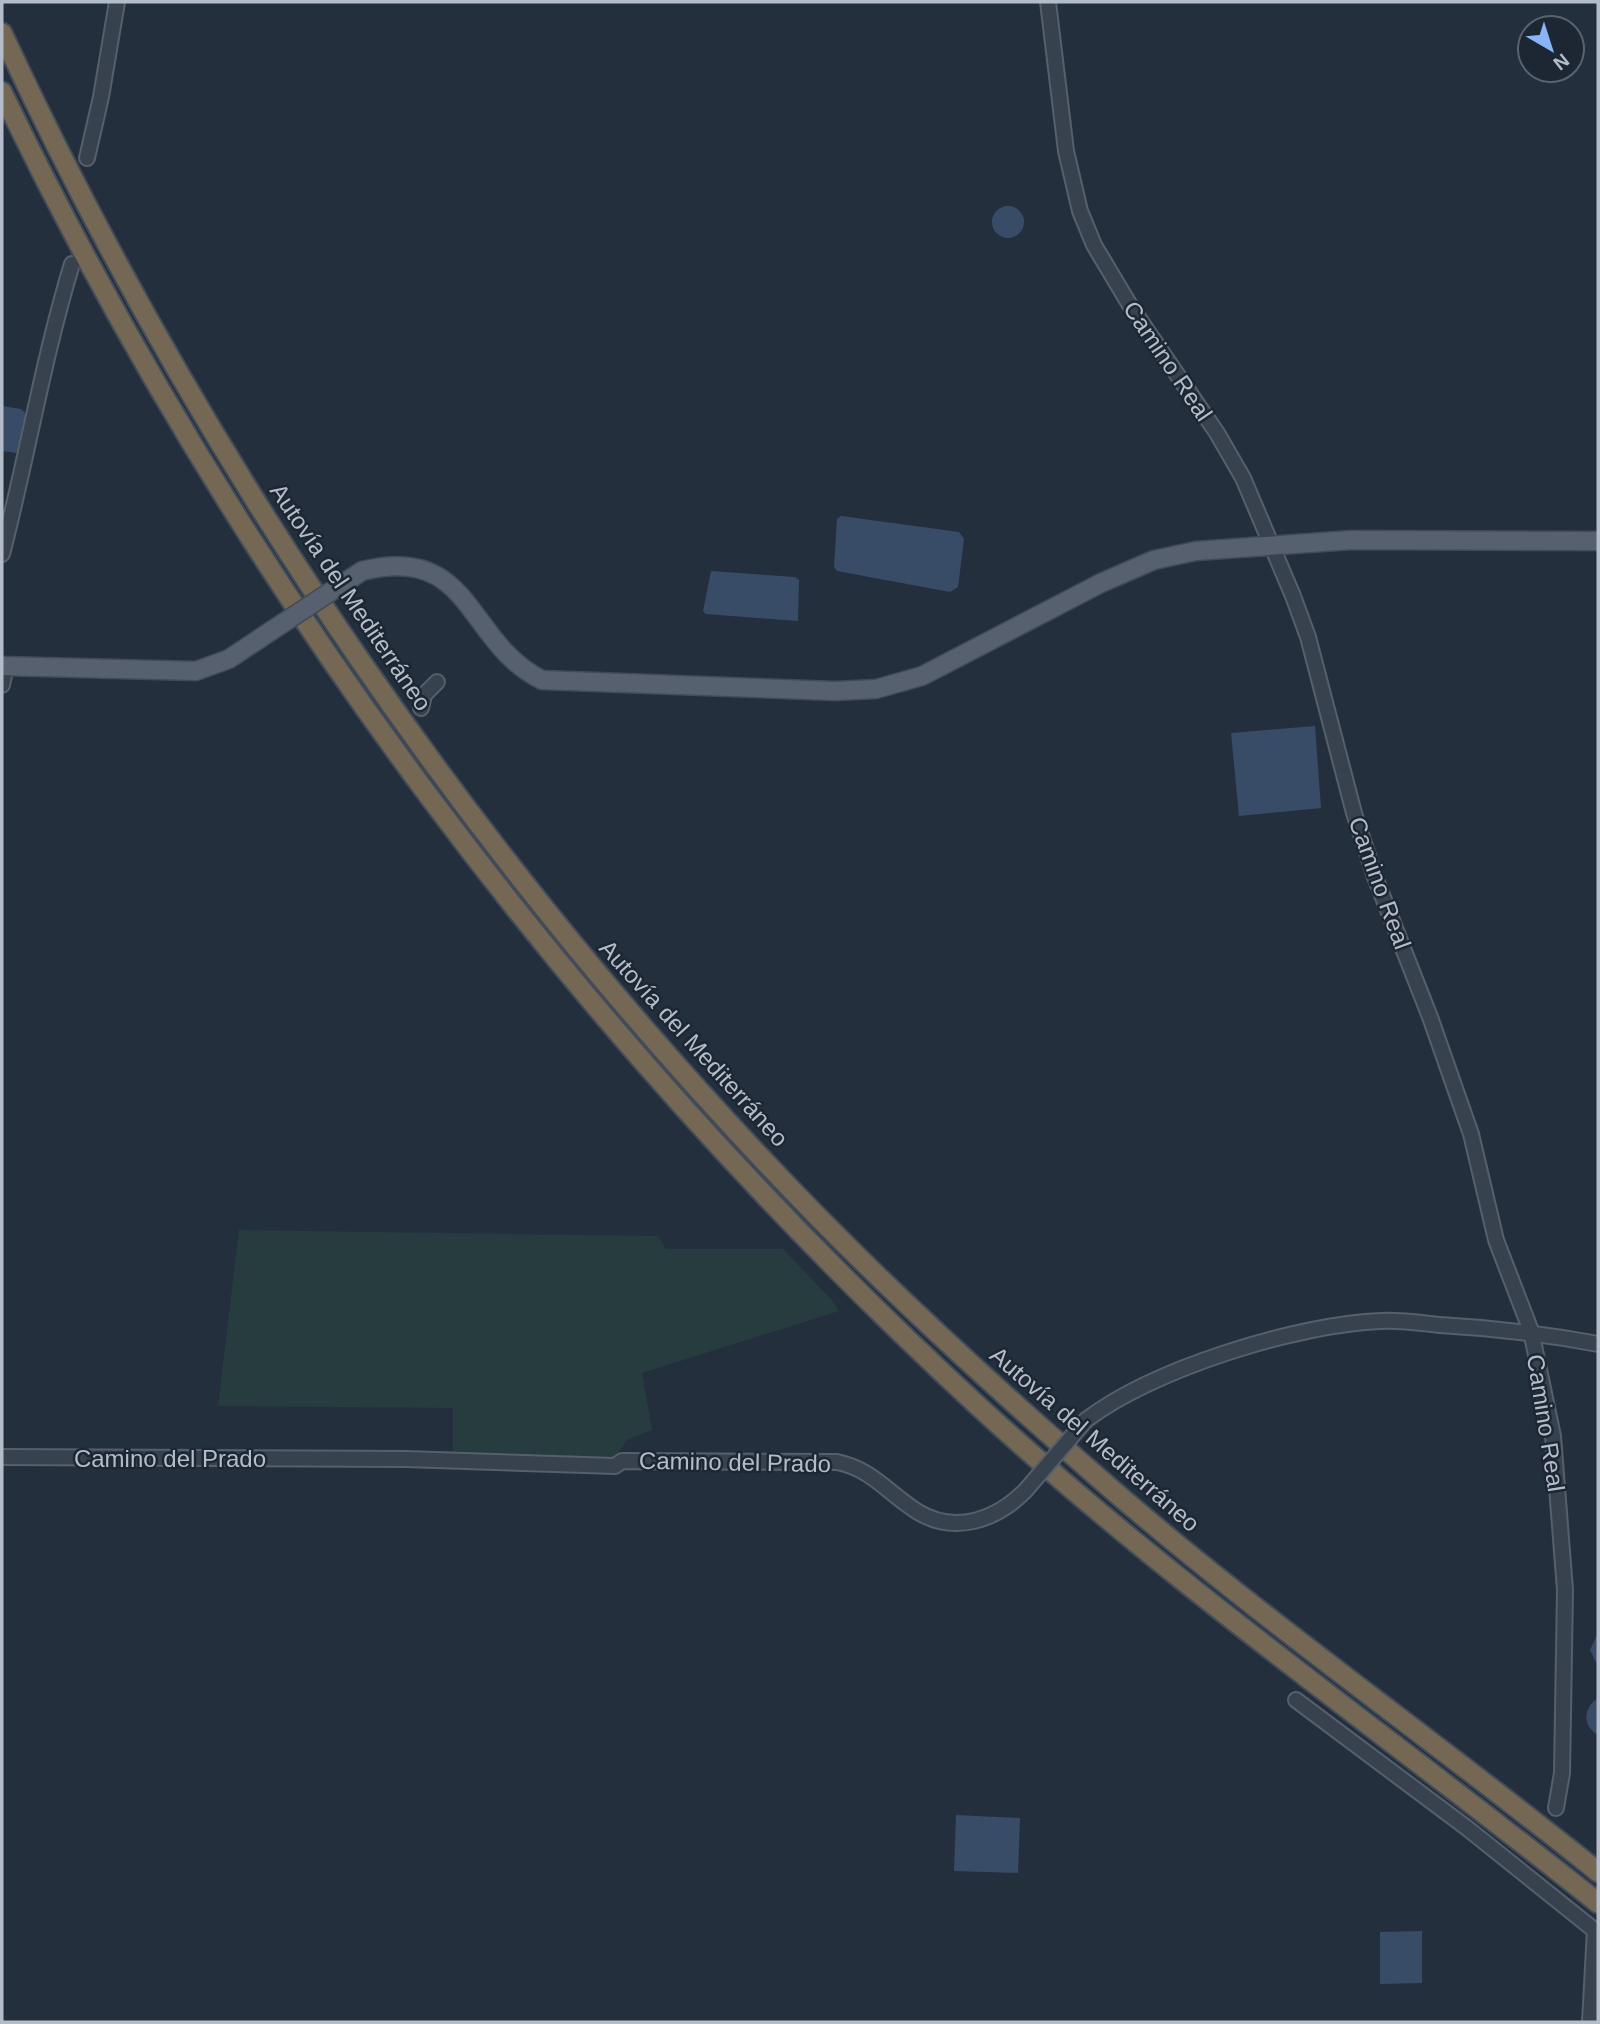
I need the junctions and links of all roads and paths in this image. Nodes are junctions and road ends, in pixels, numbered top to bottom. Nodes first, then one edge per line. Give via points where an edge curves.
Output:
1 (117, 2) edge
2 (1048, 2) edge
3 (2, 33) edge
4 (2, 92) edge
5 (87, 158) dead end
6 (72, 264) dead end
7 (1598, 541) edge
8 (1272, 546) junction
9 (2, 554) edge
10 (4, 666) edge
11 (437, 682) dead end
12 (2, 685) edge
13 (421, 708) dead end
14 (1531, 1331) junction
15 (1598, 1343) edge
16 (2, 1457) edge
17 (1296, 1700) dead end
18 (1556, 1808) dead end
19 (1598, 1872) edge
20 (1598, 1903) edge
21 (1597, 1932) edge
22 (1590, 2022) edge

1 - 5 street
2 - 8 street, Camino Real via 1066,151 1094,245 1237,467
3 - 19 highway, Autovía del Mediterráneo via 128,284 304,578 445,779 649,1032 820,1218 1087,1468 1220,1580
4 - 20 highway, Autovía del Mediterráneo via 100,285 281,587 431,801 608,1023 773,1205 977,1405 1221,1611
6 - 9 street
7 - 8 main road via 1352,540
8 - 10 main road, bridge via 1196,551 1154,560 922,676 876,690 542,680 506,656 446,581 408,564 362,571 229,659 196,671
8 - 14 street, Camino Real via 1308,637 1375,877 1471,1134 1496,1240
10 - 12 street
11 - 13 street via 424,695
14 - 15 street, Camino del Prado
14 - 16 street, Camino del Prado, bridge via 1381,1321 1230,1350 1120,1397 1086,1420 1007,1509 991,1517 954,1523 918,1512 870,1473 837,1462 621,1461 615,1466 406,1459
14 - 18 street, Camino Real via 1553,1436 1565,1590 1562,1773
17 - 21 street
21 - 22 street

